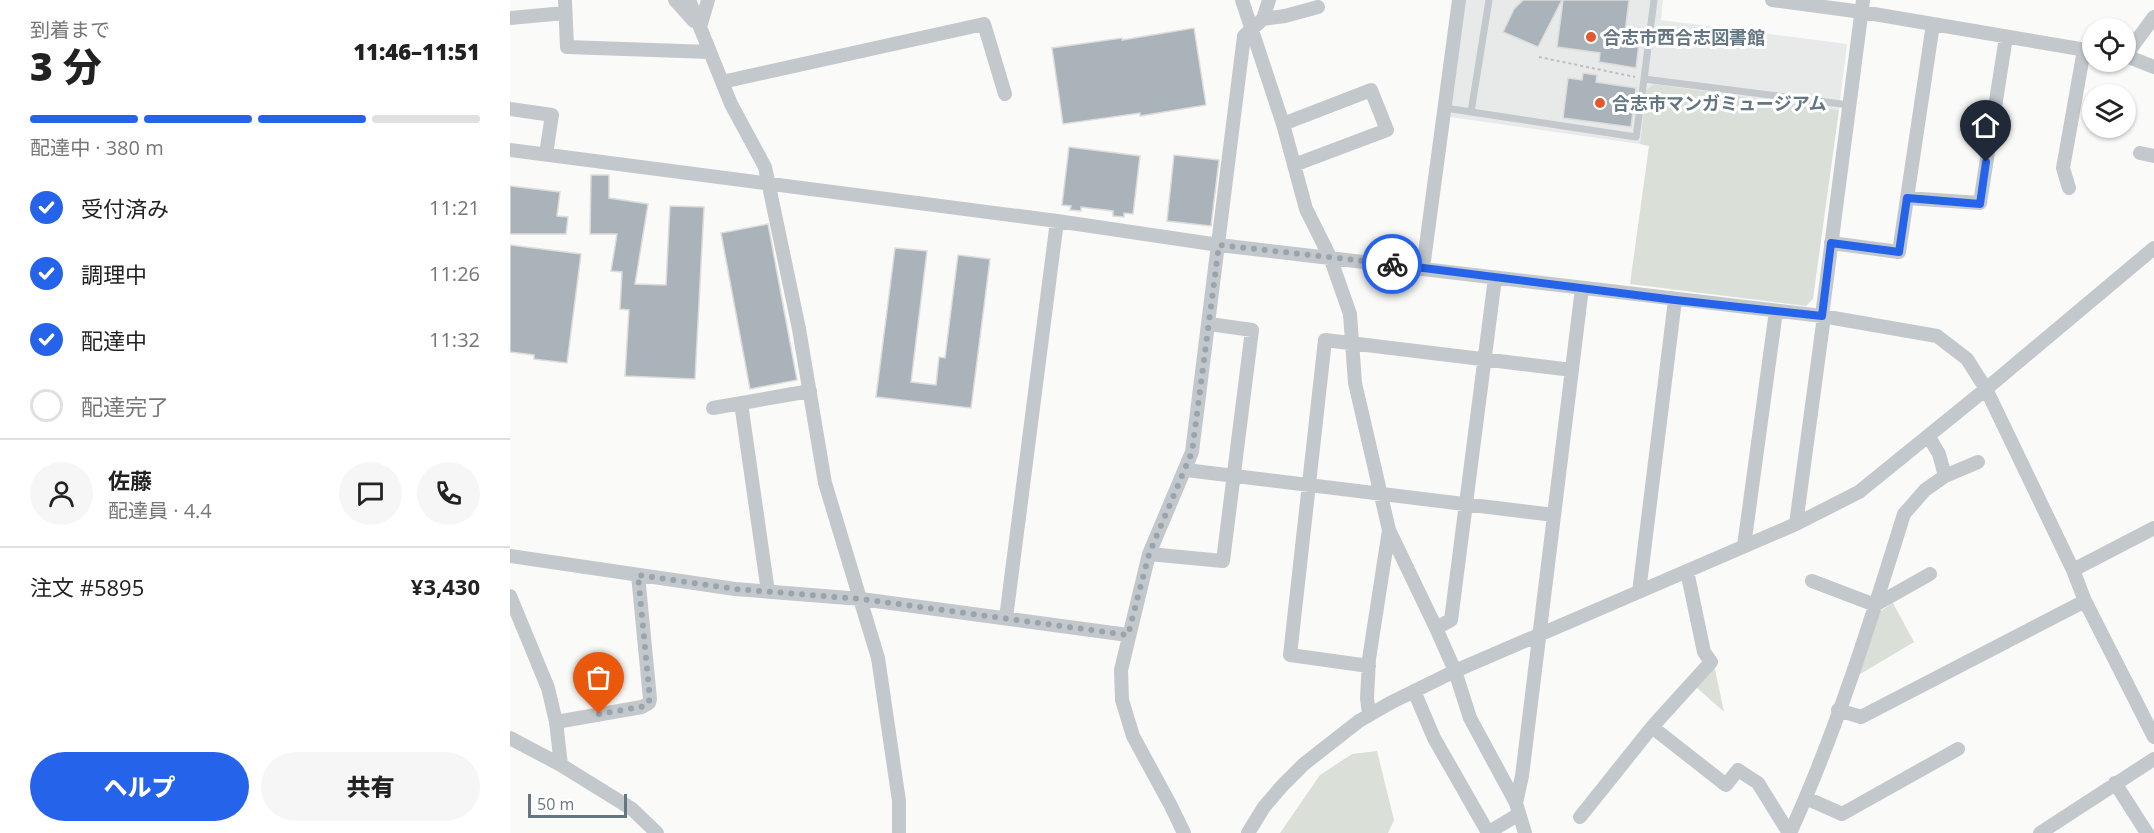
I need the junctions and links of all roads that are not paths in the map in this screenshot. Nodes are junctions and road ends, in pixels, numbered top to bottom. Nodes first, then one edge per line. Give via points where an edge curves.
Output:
1 (675, 0) edge
2 (689, 0) edge
3 (708, 0) edge
4 (1242, 0) edge
5 (1269, 0) edge
6 (1459, 0) edge
7 (1489, 0) edge
8 (1654, 0) edge
9 (1778, 0) edge
10 (1862, 6) edge
11 (565, 7) edge
12 (1318, 7) dead end
13 (2154, 17) edge
14 (510, 18) edge
15 (1263, 19) junction
16 (1933, 24) junction
17 (700, 27) junction
18 (1251, 30) junction
19 (2006, 37) junction
20 (2136, 41) edge
21 (2082, 50) edge
22 (710, 52) junction
23 (2136, 59) edge
24 (2154, 67) edge
25 (2084, 72) edge
26 (1644, 79) junction
27 (722, 82) junction
28 (1005, 94) dead end
29 (1849, 105) junction
30 (1445, 108) junction
31 (510, 109) edge
32 (1471, 112) junction
33 (1283, 124) junction
34 (510, 150) edge
35 (546, 154) junction
36 (1294, 165) junction
37 (769, 184) junction
38 (2069, 188) dead end
39 (1907, 198) junction
40 (1057, 221) junction
41 (1831, 243) junction
42 (1219, 245) junction
43 (2154, 248) edge
44 (1330, 257) junction
45 (1423, 268) junction
46 (1495, 278) junction
47 (1582, 288) junction
48 (1675, 300) junction
49 (1776, 311) junction
50 (1822, 316) junction
51 (1209, 324) junction
52 (1353, 343) junction
53 (1484, 359) junction
54 (1572, 370) junction
55 (1986, 389) junction
56 (810, 391) junction
57 (741, 403) junction
58 (713, 408) dead end
59 (1929, 437) junction
60 (1978, 462) dead end
61 (1186, 470) junction
62 (1235, 476) junction
63 (1945, 476) junction
64 (1309, 485) junction
65 (1381, 495) junction
66 (1466, 505) junction
67 (1554, 515) junction
68 (1796, 524) junction
69 (2154, 528) edge
70 (1389, 530) junction
71 (1744, 546) junction
72 (1149, 554) junction
73 (510, 556) edge
74 (2073, 570) junction
75 (1687, 571) junction
76 (1930, 574) dead end
77 (638, 575) junction
78 (1812, 581) dead end
79 (768, 592) junction
80 (1639, 592) junction
81 (510, 596) edge
82 (861, 599) junction
83 (2085, 601) junction
84 (1875, 605) junction
85 (1006, 618) junction
86 (1436, 628) junction
87 (1128, 635) junction
88 (1540, 635) junction
89 (1369, 666) junction
90 (1455, 671) junction
91 (1414, 691) junction
92 (1838, 710) junction
93 (1369, 715) junction
94 (556, 722) junction
95 (1652, 728) junction
96 (2154, 737) edge
97 (510, 738) edge
98 (1958, 749) dead end
99 (2154, 759) edge
100 (561, 765) junction
101 (2115, 783) junction
102 (1806, 798) junction
103 (1518, 808) junction
104 (1580, 816) dead end
105 (657, 833) edge
106 (899, 833) edge
107 (1184, 833) edge
108 (1248, 833) edge
109 (1525, 833) edge
110 (1789, 833) edge
111 (2040, 833) edge
112 (2147, 833) edge

1 - 17 street
2 - 17 street
3 - 17 street
4 - 18 street
5 - 15 street
6 - 30 street
7 - 32 lane
8 - 26 lane
9 - 10 street
10 - 16 street
10 - 29 street
11 - 14 street
11 - 22 street via 567,47
12 - 15 street
13 - 20 street
15 - 18 street
16 - 19 street
16 - 39 street
17 - 22 street
18 - 33 street
18 - 42 street via 1244,36
19 - 21 street
19 - 39 street via 1980,204
22 - 27 street
23 - 24 street
25 - 38 street via 2063,168
26 - 29 lane
26 - 32 lane via 1636,136
27 - 28 street via 984,24
27 - 37 street via 765,167
29 - 41 street
30 - 32 lane
30 - 45 street
31 - 35 street via 552,115
33 - 36 street
33 - 36 street via 1371,90 1387,130
34 - 35 street
35 - 37 street
36 - 44 street via 1306,209
37 - 40 street
37 - 56 street
39 - 41 street via 1899,252
40 - 42 street
40 - 85 street
41 - 50 street
42 - 44 street
42 - 51 street
43 - 55 street
44 - 45 street
44 - 52 street via 1350,314
45 - 46 street
46 - 47 street
46 - 53 street
47 - 48 street
47 - 54 street
48 - 49 street
48 - 80 street
49 - 50 street
49 - 71 street
50 - 55 street via 1937,336 1966,359
50 - 68 street
51 - 61 street via 1192,452
51 - 62 street via 1252,330
52 - 53 street
52 - 64 street via 1324,340
52 - 65 street via 1355,383
53 - 54 street
53 - 66 street
54 - 67 street
55 - 59 street
55 - 74 street
56 - 57 street
56 - 82 street via 825,483
57 - 58 street
57 - 79 street
59 - 63 street
59 - 68 street via 1859,492
60 - 63 street
61 - 62 street
61 - 72 street
62 - 64 street
62 - 72 street via 1222,561
63 - 84 street via 1925,490 1904,514
64 - 65 street
64 - 89 street via 1290,655
65 - 66 street
65 - 70 street
66 - 67 street
66 - 86 street via 1451,620
67 - 88 street
68 - 71 street
69 - 74 street
70 - 86 street
70 - 89 street
71 - 75 street
72 - 87 street
73 - 77 street
74 - 83 street
75 - 80 street
75 - 95 street via 1704,652 1711,662
76 - 84 street
77 - 79 street
77 - 94 street via 649,703
78 - 84 street
79 - 82 street
80 - 88 street
81 - 94 street via 548,688
82 - 85 street
82 - 106 street via 878,658 899,801
83 - 92 street via 1861,717
83 - 96 street
84 - 92 street
85 - 87 street
86 - 90 street
87 - 107 street via 1121,670 1122,700 1133,736
88 - 90 street
88 - 103 street
89 - 93 street
90 - 91 street
90 - 103 street via 1470,718
91 - 93 street
91 - 103 street via 1434,738 1486,829 1491,831
92 - 102 street
93 - 108 street via 1304,764 1264,807
94 - 100 street
95 - 104 street
95 - 110 street via 1726,785 1738,770 1758,783
97 - 100 street
98 - 102 street via 1842,814
99 - 101 street
100 - 105 street via 632,809
101 - 111 street
101 - 112 street
102 - 110 street
103 - 109 street

